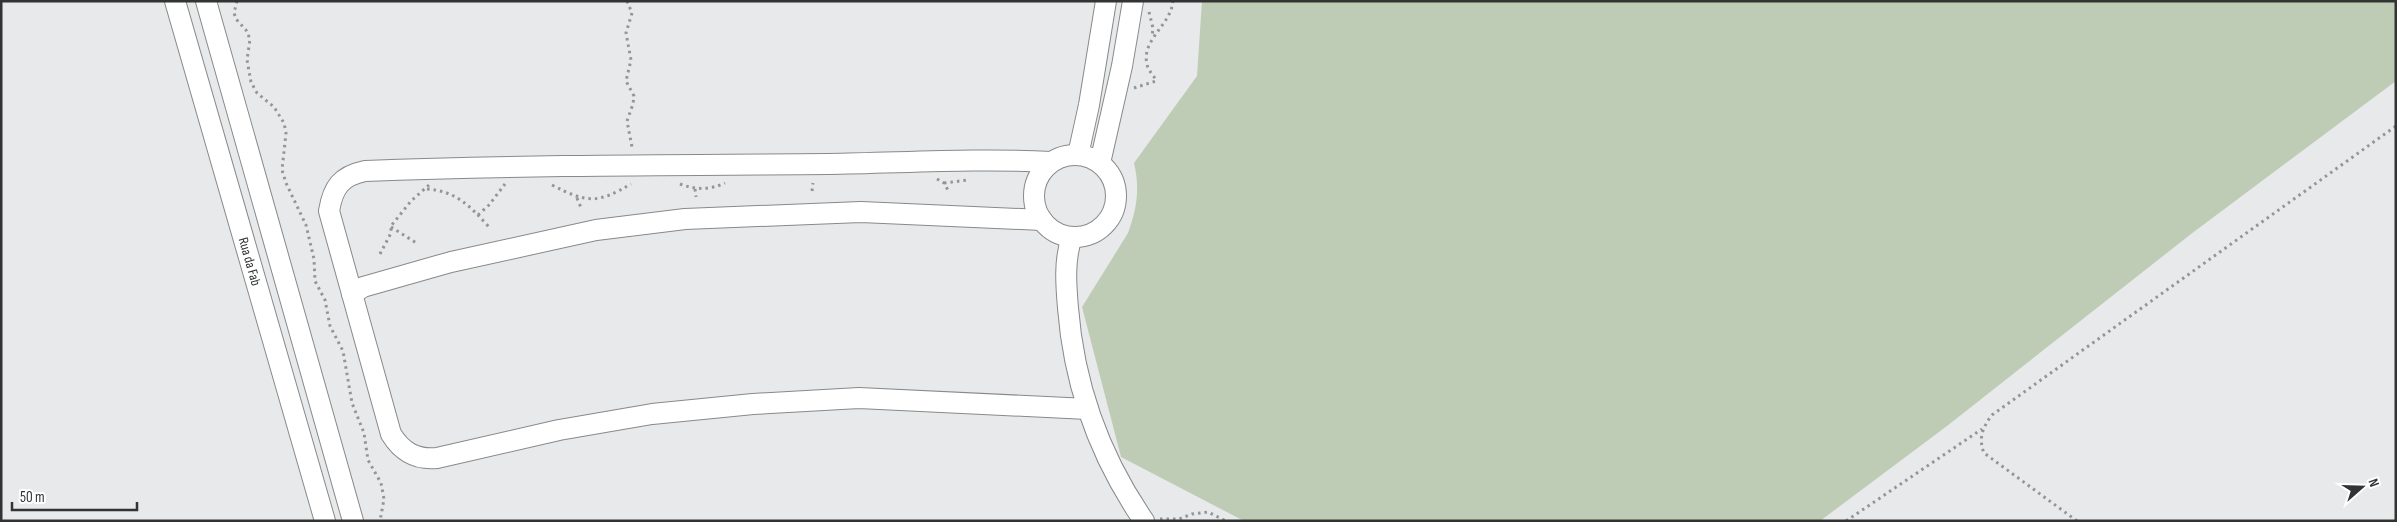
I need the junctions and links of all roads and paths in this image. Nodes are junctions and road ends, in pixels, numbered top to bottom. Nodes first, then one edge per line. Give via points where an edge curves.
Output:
1 (176, 1) edge
2 (206, 1) edge
3 (237, 1) edge
4 (627, 1) edge
5 (1106, 1) edge
6 (1133, 1) edge
7 (1173, 1) edge
8 (1115, 96) junction
9 (2396, 126) edge
10 (1078, 154) junction
11 (1051, 162) junction
12 (1100, 163) junction
13 (637, 165) junction
14 (508, 176) dead end
15 (514, 181) dead end
16 (430, 183) dead end
17 (506, 183) junction
18 (813, 183) dead end
19 (550, 184) dead end
20 (427, 189) junction
21 (696, 189) dead end
22 (812, 191) dead end
23 (696, 197) dead end
24 (577, 198) junction
25 (582, 210) dead end
26 (478, 215) junction
27 (1042, 220) junction
28 (391, 226) junction
29 (489, 227) dead end
30 (1072, 237) junction
31 (418, 244) dead end
32 (380, 254) dead end
33 (352, 294) junction
34 (1088, 409) junction
35 (1982, 429) junction
36 (1142, 518) edge
37 (325, 521) edge
38 (353, 521) edge
39 (380, 521) edge
40 (1226, 521) edge
41 (1846, 521) edge
42 (2077, 521) edge

1 - 37 street, Rua da Fab
2 - 38 street
3 - 39 path via 236,19 250,39 247,60 251,82 284,123 282,170 306,225 317,288 325,300 330,326 342,352 368,460 382,483 384,499
4 - 13 path via 632,13 626,32 631,60 626,81 634,96 627,122
5 - 10 street
6 - 8 street
7 - 8 path via 1170,15 1152,40 1147,54 1146,64 1156,81
8 - 12 street
9 - 35 path via 1992,415
10 - 11 street
10 - 12 street
11 - 13 street
11 - 27 street via 1042,172 1034,191
12 - 30 street via 1115,184 1114,210 1108,222 1098,230
13 - 24 path via 633,183 611,196
13 - 33 street via 382,170 348,176 334,194 330,211
14 - 17 path
15 - 17 path
16 - 20 path
17 - 26 path
18 - 22 path
19 - 24 path
20 - 26 path via 444,190 456,196
20 - 28 path
21 - 23 path
24 - 25 path
26 - 29 path
27 - 30 street via 1050,228
27 - 33 street via 861,212 685,219 596,230 451,262 362,287
28 - 31 path
28 - 32 path
30 - 34 street via 1066,278 1070,332 1076,373
33 - 34 street via 391,434 397,444 418,458 438,458 559,430 652,414 753,404 859,398
34 - 36 street via 1110,466
35 - 41 path
35 - 42 path via 1984,453
36 - 40 path via 1178,519 1208,512

